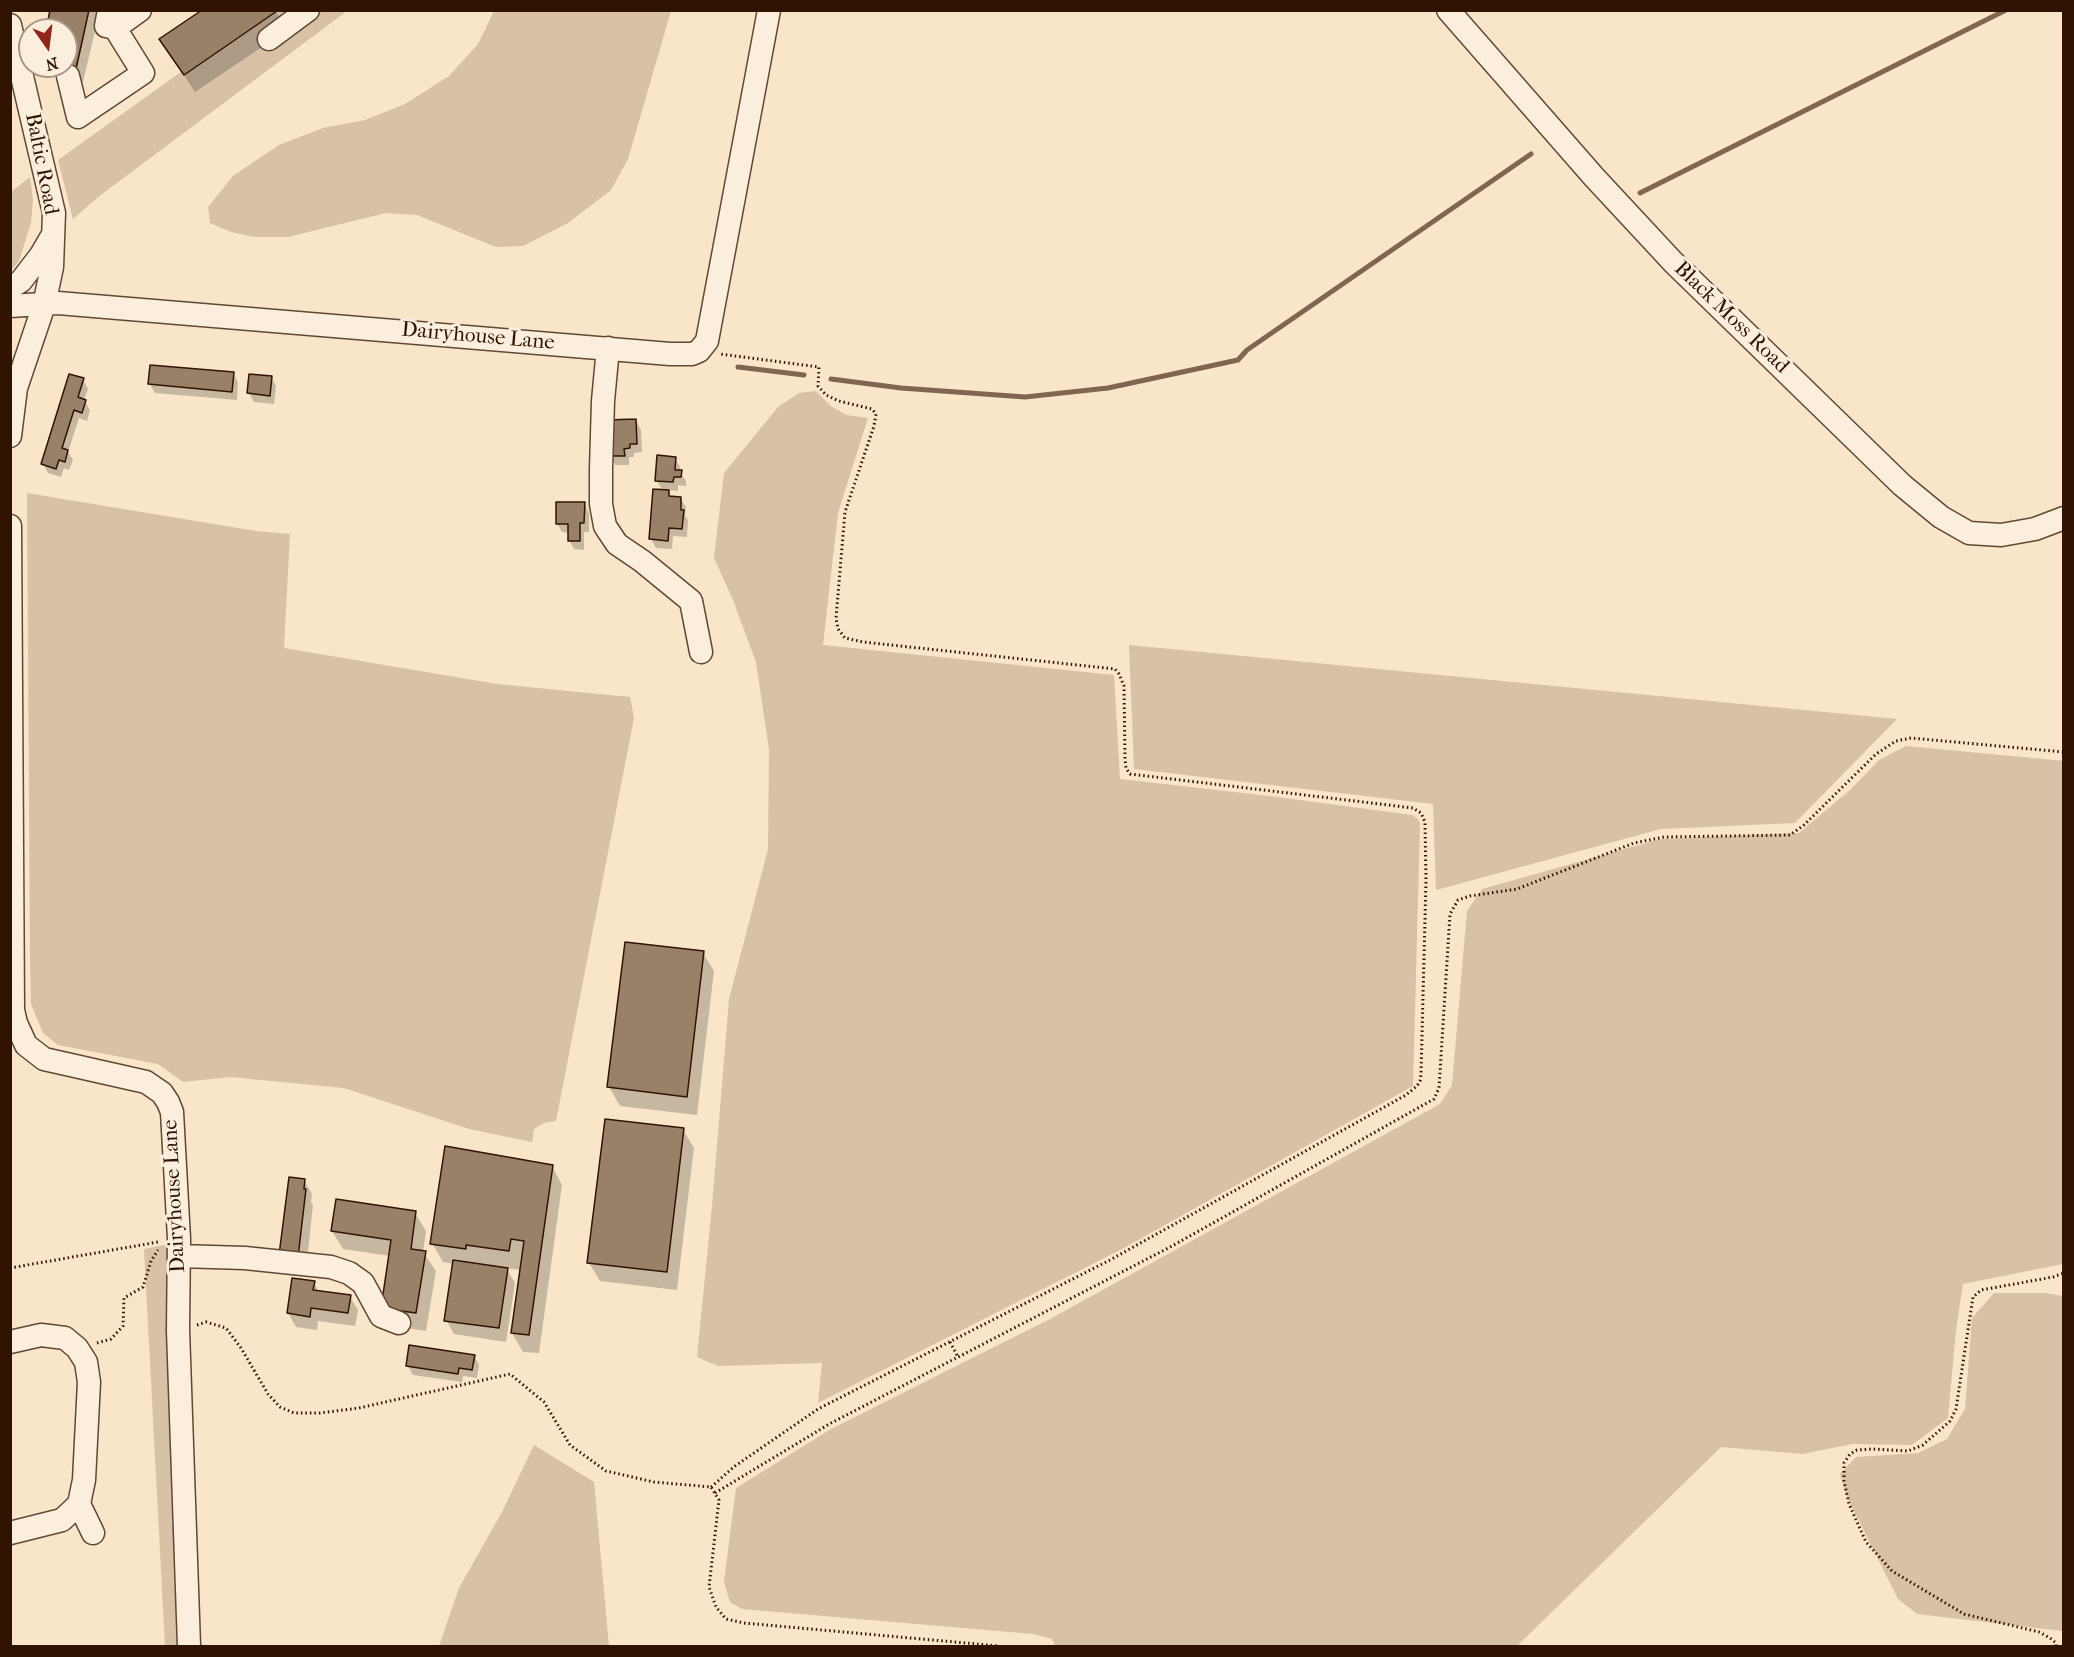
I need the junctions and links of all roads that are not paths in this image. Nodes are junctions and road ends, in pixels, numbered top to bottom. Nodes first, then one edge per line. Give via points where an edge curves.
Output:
1 (140, 10) edge
2 (308, 10) edge
3 (769, 10) edge
4 (1448, 10) edge
5 (112, 19) edge
6 (10, 25) edge
7 (269, 39) dead end
8 (68, 78) edge
9 (53, 234) junction
10 (10, 288) edge
11 (44, 304) junction
12 (10, 306) edge
13 (608, 348) junction
14 (10, 351) edge
15 (16, 388) junction
16 (10, 436) edge
17 (2064, 518) edge
18 (10, 526) edge
19 (11, 604) edge
20 (701, 652) dead end
21 (11, 952) edge
22 (179, 1256) junction
23 (399, 1323) dead end
24 (10, 1342) edge
25 (79, 1504) junction
26 (10, 1533) edge
27 (93, 1533) dead end
28 (189, 1647) edge

1 - 5 street
2 - 7 street
3 - 13 street, Dairyhouse Lane via 706,342 699,351 686,355
4 - 17 street, Black Moss Road via 1673,262 1902,485 1941,517 1969,532 2001,535 2035,529
5 - 8 street via 143,73 78,117
6 - 9 street, Baltic Road via 54,213
9 - 10 street via 34,264
9 - 11 street, Baltic Road via 52,267
11 - 12 street, Dairyhouse Lane
11 - 13 street, Dairyhouse Lane
11 - 15 street
13 - 20 street via 601,469 605,526 617,544 691,601
14 - 15 street
15 - 16 street
18 - 19 street, Dairyhouse Lane
19 - 21 street, Dairyhouse Lane
21 - 22 street, Dairyhouse Lane via 13,1010 21,1036 33,1052 57,1063 146,1082 168,1102 172,1112
22 - 23 street via 331,1267 363,1283 381,1316
22 - 28 street, Dairyhouse Lane
24 - 25 street via 41,1335 65,1338 86,1362 89,1382 84,1480
25 - 26 street via 62,1520
25 - 27 street

